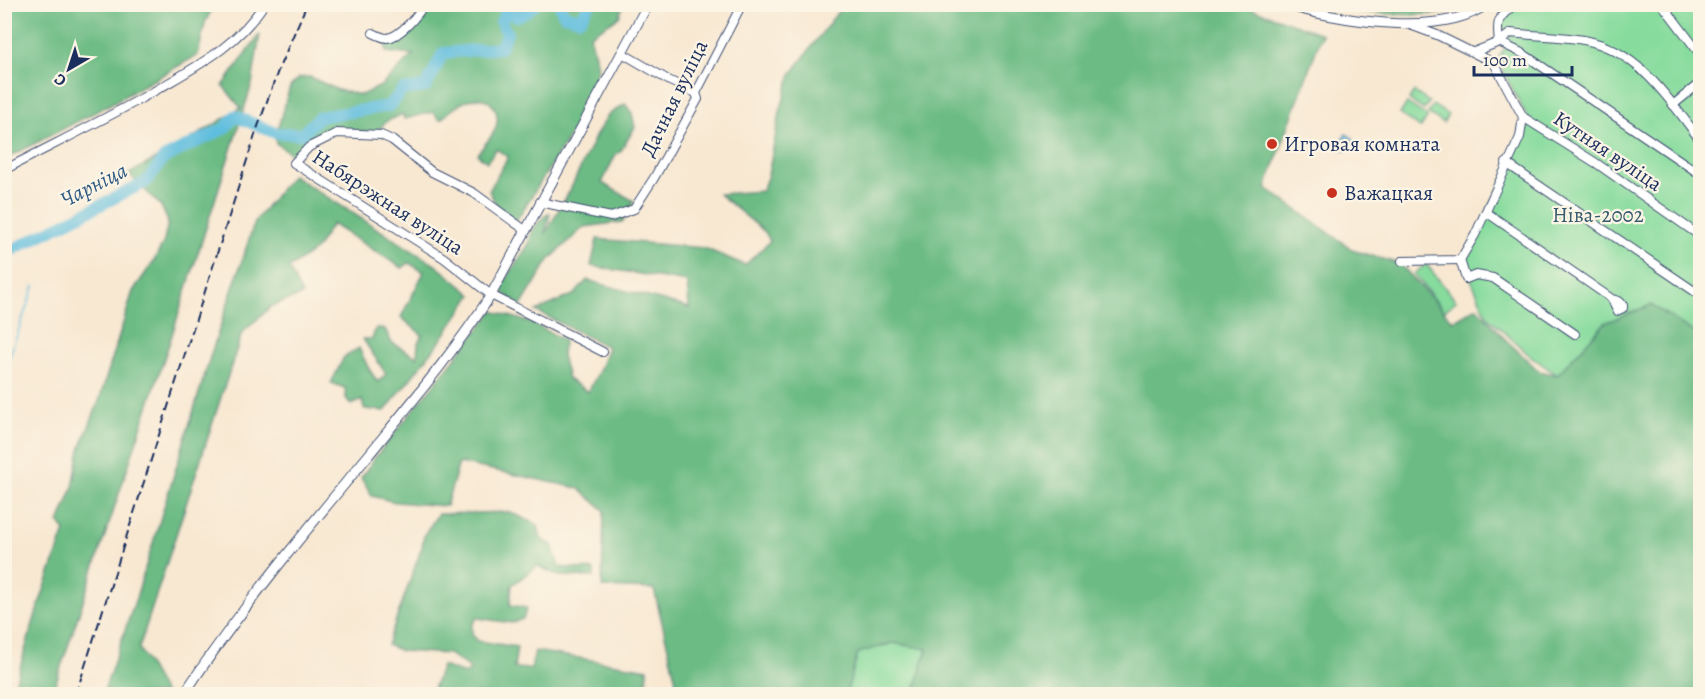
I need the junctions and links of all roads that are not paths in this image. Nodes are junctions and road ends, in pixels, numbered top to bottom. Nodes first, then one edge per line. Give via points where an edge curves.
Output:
1 (264, 4) edge
2 (424, 4) edge
3 (648, 4) edge
4 (742, 4) edge
5 (1285, 4) edge
6 (1487, 4) edge
7 (1515, 4) edge
8 (1662, 4) edge
9 (1410, 25) junction
10 (373, 33) dead end
11 (1502, 43) junction
12 (1474, 52) junction
13 (622, 54) junction
14 (1701, 54) edge
15 (1701, 84) edge
16 (696, 93) junction
17 (1673, 105) junction
18 (1523, 117) junction
19 (1701, 140) edge
20 (1506, 163) junction
21 (4, 170) edge
22 (1701, 174) edge
23 (540, 202) junction
24 (1486, 212) junction
25 (525, 231) junction
26 (1701, 236) edge
27 (1460, 260) junction
28 (1402, 261) dead end
29 (491, 295) junction
30 (1701, 295) edge
31 (1612, 299) dead end
32 (1575, 334) dead end
33 (603, 352) dead end
34 (184, 694) edge

1 - 21 street via 238,38 212,58 111,117
2 - 10 street via 418,16 392,37
3 - 13 street
4 - 16 street, Дачная вуліца
5 - 9 street
6 - 9 street via 1459,18
7 - 11 street via 1499,20
8 - 14 street
9 - 12 street
11 - 12 street
11 - 17 street via 1511,33 1602,45 1636,64
11 - 22 street
12 - 18 street via 1494,63
13 - 16 street
13 - 23 street
15 - 17 street
16 - 23 street, Дачная вуліца via 698,99 638,205 629,212 604,217
17 - 19 street
18 - 20 street via 1520,137
18 - 26 street, Кутняя вуліца
20 - 24 street
20 - 30 street
23 - 25 street
24 - 27 street
24 - 31 street
25 - 29 street
25 - 29 street, Набярэжная вуліца via 474,193 432,172 381,135 337,133 309,147 294,163 444,258
27 - 28 street
27 - 32 street via 1466,279 1476,274 1493,278
29 - 33 street, Набярэжная вуліца
29 - 34 street via 440,367 302,536

